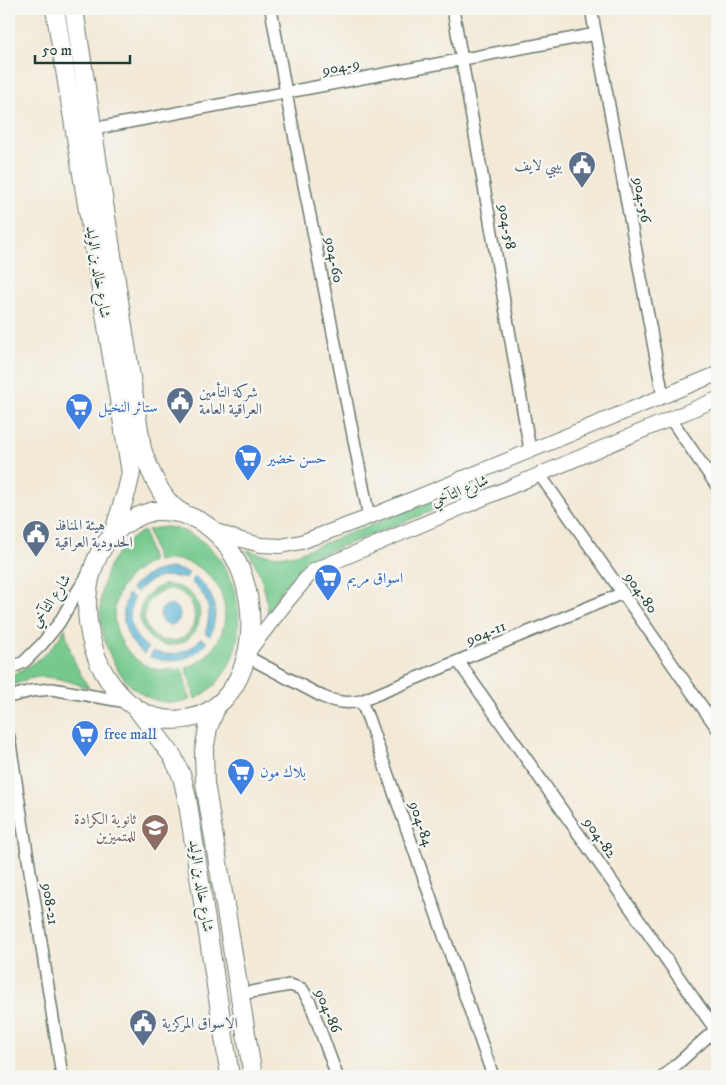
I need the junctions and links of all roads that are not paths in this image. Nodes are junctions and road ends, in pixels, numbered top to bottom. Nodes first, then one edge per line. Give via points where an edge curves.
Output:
1 (55, 9) edge
2 (74, 9) edge
3 (271, 9) edge
4 (453, 9) edge
5 (591, 9) edge
6 (596, 34) junction
7 (462, 59) junction
8 (286, 93) junction
9 (92, 129) junction
10 (717, 374) edge
11 (663, 396) junction
12 (717, 399) edge
13 (670, 418) junction
14 (530, 450) junction
15 (540, 475) junction
16 (462, 478) junction
17 (717, 486) edge
18 (471, 504) junction
19 (184, 514) junction
20 (369, 517) junction
21 (210, 528) junction
22 (112, 534) junction
23 (94, 565) junction
24 (623, 593) junction
25 (247, 655) junction
26 (458, 661) junction
27 (9, 669) edge
28 (9, 697) edge
29 (361, 701) junction
30 (217, 705) junction
31 (133, 706) junction
32 (717, 728) edge
33 (9, 737) edge
34 (240, 994) junction
35 (717, 1030) edge
36 (62, 1076) edge
37 (230, 1076) edge
38 (253, 1076) edge
39 (337, 1076) edge
40 (493, 1076) edge
41 (664, 1076) edge

1 - 22 main road, شارع خالد بن الوليد via 131,473
2 - 9 main road, شارع خالد بن الوليد
3 - 8 street, 904-60
4 - 7 street, 904-58
5 - 6 street, 904-56
6 - 7 street, 904-9
6 - 11 street, 904-56
7 - 8 street, 904-9
7 - 14 street, 904-58
8 - 9 street, 904-9
8 - 20 street, 904-60
9 - 19 main road, شارع خالد بن الوليد via 142,449 164,496
10 - 11 street, شارع التآخي
11 - 14 street, شارع التآخي
12 - 13 street, شارع التآخي
13 - 15 street, شارع التآخي
13 - 17 street
14 - 16 street, شارع التآخي
15 - 18 street, شارع التآخي
15 - 24 street, 904-80
16 - 18 street
16 - 20 street, شارع التآخي
18 - 25 street, شارع التآخي via 315,570
19 - 21 main road
19 - 22 main road via 166,511 142,514
20 - 21 street, شارع التآخي via 281,546 238,540
21 - 25 main road via 233,556 247,591 251,622
22 - 23 main road, شارع خالد بن الوليد
23 - 27 street, شارع التآخي via 59,623 42,644 24,662
23 - 31 main road, شارع خالد بن الوليد via 87,602 91,640 111,685
24 - 26 street, 904-11
24 - 32 street, 904-80
25 - 29 street via 323,697 345,703
25 - 30 main road via 233,687
26 - 29 street, 904-11
26 - 35 street, 904-82
28 - 31 street via 52,689
29 - 40 street, 904-84
30 - 31 main road via 201,714 172,720
30 - 34 main road, شارع خالد بن الوليد via 204,751 205,783
31 - 37 main road, شارع خالد بن الوليد via 173,757 182,777
33 - 36 street, 908-21
34 - 38 main road, شارع خالد بن الوليد
34 - 39 street, 904-86 via 290,985 302,989 310,1002
35 - 41 street

